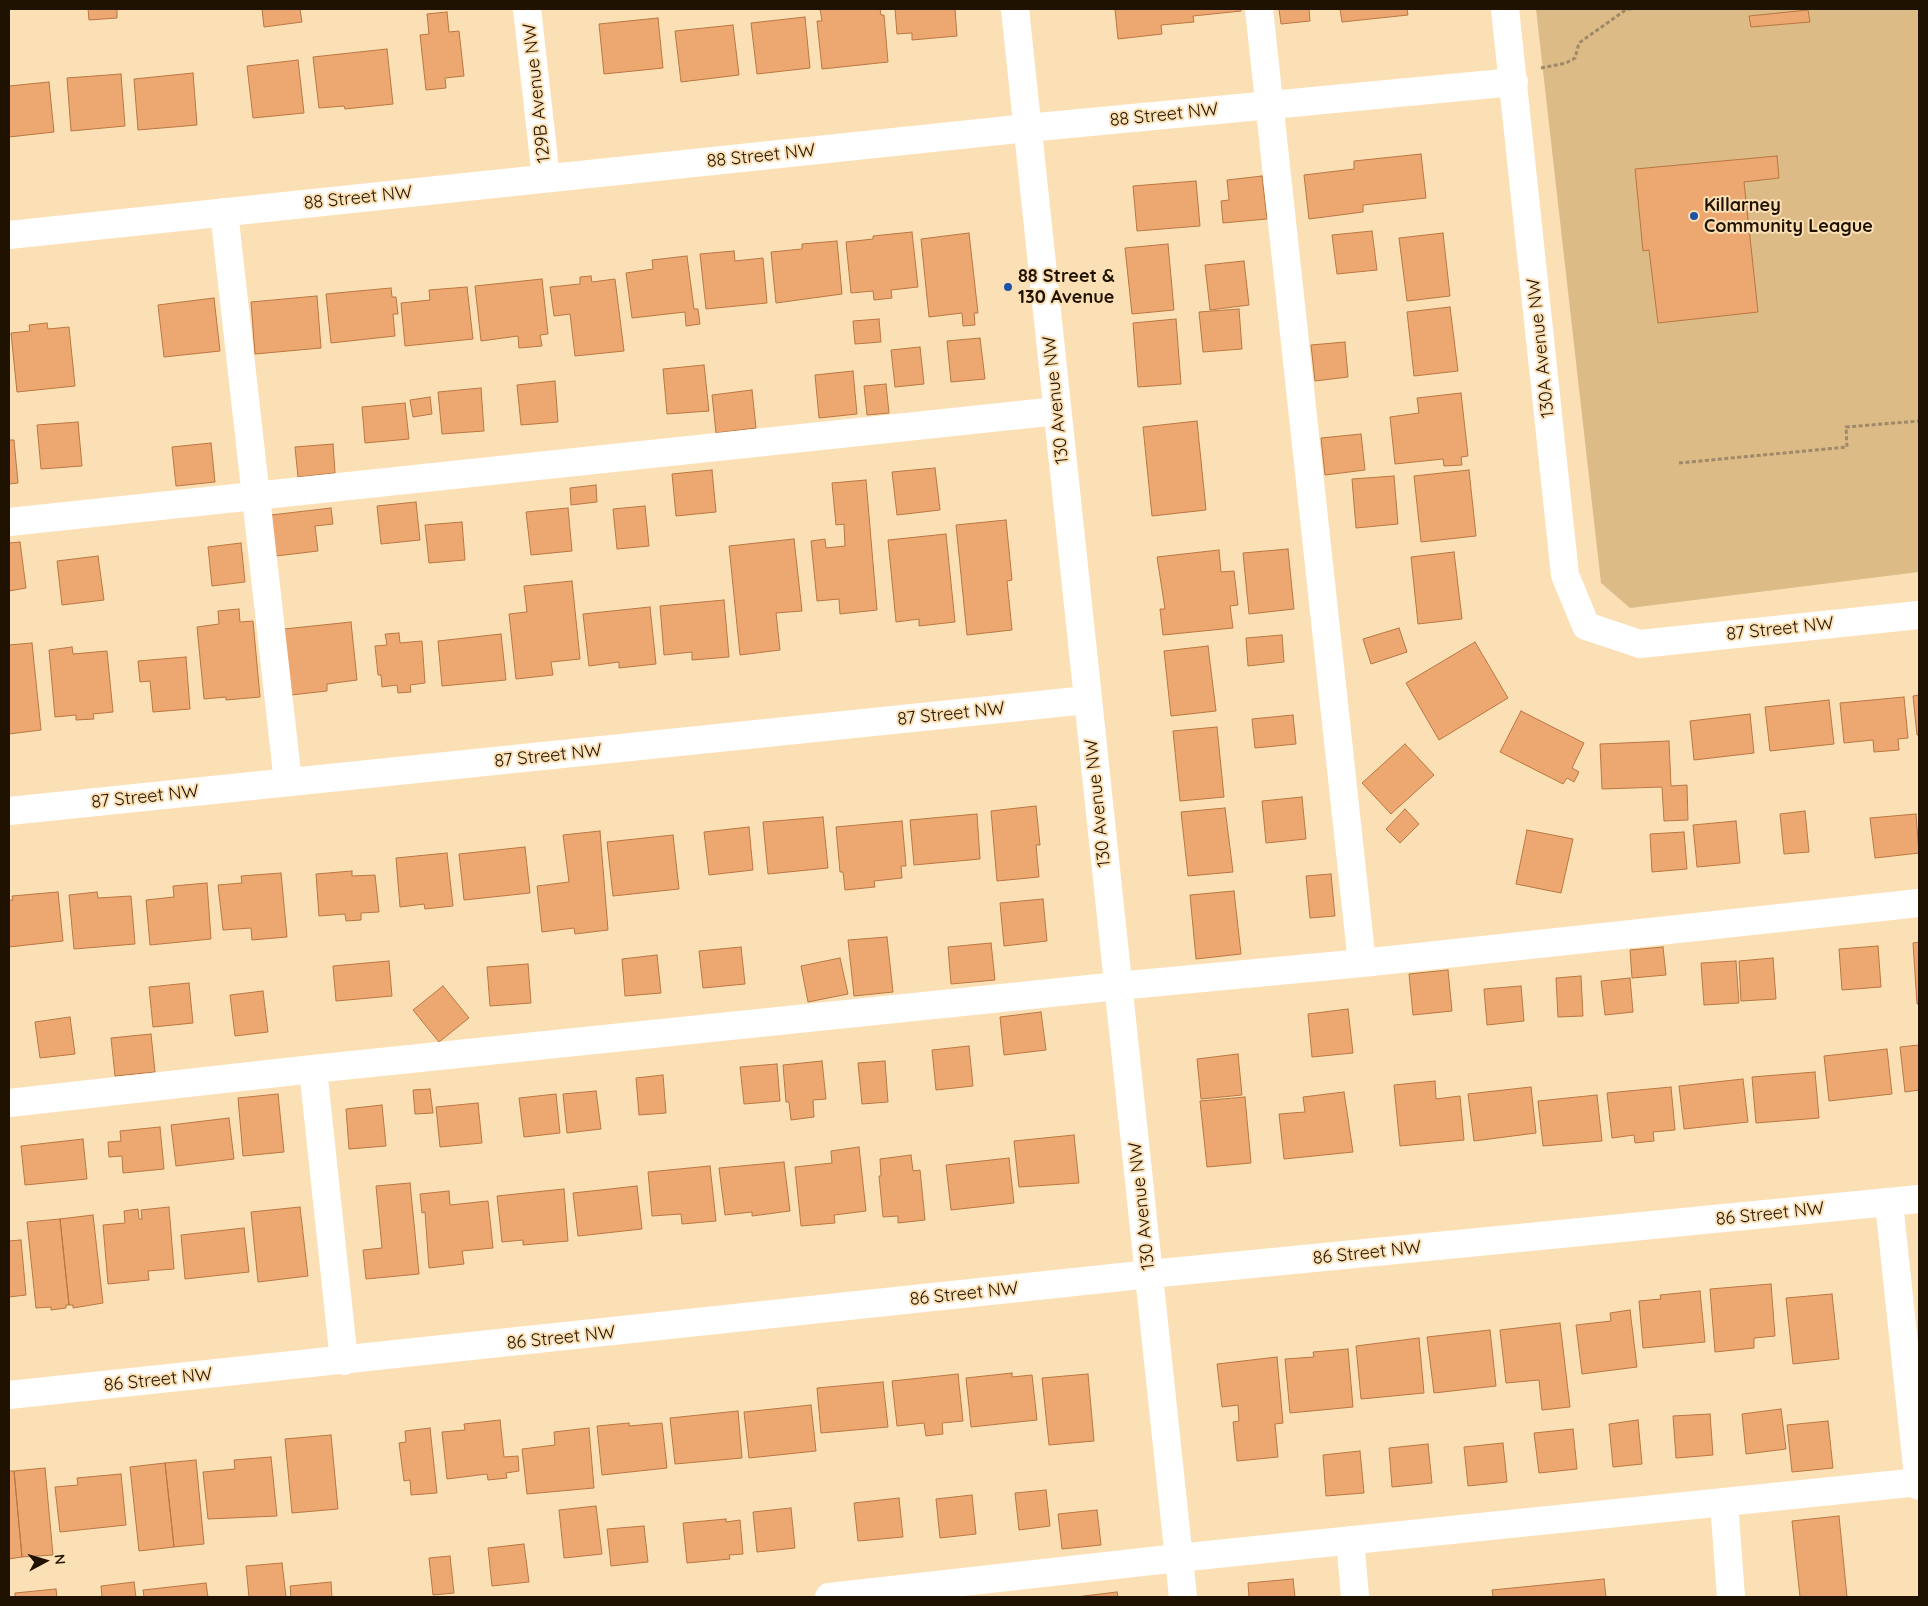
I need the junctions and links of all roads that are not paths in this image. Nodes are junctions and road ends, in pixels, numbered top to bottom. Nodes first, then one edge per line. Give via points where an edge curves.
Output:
1 (527, 9) edge
2 (1014, 9) edge
3 (1259, 9) edge
4 (1505, 9) edge
5 (1514, 82) junction
6 (1269, 104) junction
7 (1027, 128) junction
8 (546, 178) junction
9 (224, 212) junction
10 (9, 235) edge
11 (1057, 412) junction
12 (256, 495) junction
13 (9, 522) edge
14 (1919, 615) edge
15 (1640, 644) joint
16 (1087, 700) junction
17 (288, 782) junction
18 (9, 811) edge
19 (1919, 903) edge
20 (1362, 963) junction
21 (1118, 986) junction
22 (312, 1069) junction
23 (9, 1103) edge
24 (1919, 1199) edge
25 (1889, 1202) junction
26 (1150, 1274) junction
27 (344, 1361) junction
28 (9, 1395) edge
29 (1919, 1484) edge
30 (1724, 1502) junction
31 (1350, 1540) junction
32 (1178, 1558) junction
33 (828, 1597) edge
34 (1183, 1597) edge
35 (1355, 1597) edge
36 (1732, 1597) edge

1 - 8 street, 129B Avenue NW
2 - 7 street, 130 Avenue NW
3 - 6 street
4 - 5 street, 130A Avenue NW
5 - 6 street, 88 Street NW
5 - 15 street, 130A Avenue NW via 1565,575 1586,626
6 - 7 street, 88 Street NW
6 - 20 street
7 - 8 street, 88 Street NW
7 - 11 street, 130 Avenue NW
8 - 9 street, 88 Street NW
9 - 10 street, 88 Street NW
9 - 12 street
11 - 12 street
11 - 16 street, 130 Avenue NW
12 - 13 street
12 - 17 street
14 - 15 street, 87 Street NW
16 - 17 street, 87 Street NW
16 - 21 street, 130 Avenue NW
17 - 18 street, 87 Street NW
19 - 20 street
20 - 21 street
21 - 22 street
21 - 26 street, 130 Avenue NW
22 - 23 street
22 - 27 street
24 - 25 street, 86 Street NW
25 - 26 street, 86 Street NW
25 - 29 street
26 - 27 street, 86 Street NW
26 - 32 street, 130 Avenue NW
27 - 28 street, 86 Street NW
29 - 30 street
30 - 31 street
30 - 36 street
31 - 32 street
31 - 35 street
32 - 33 street
32 - 34 street, 130 Avenue NW

